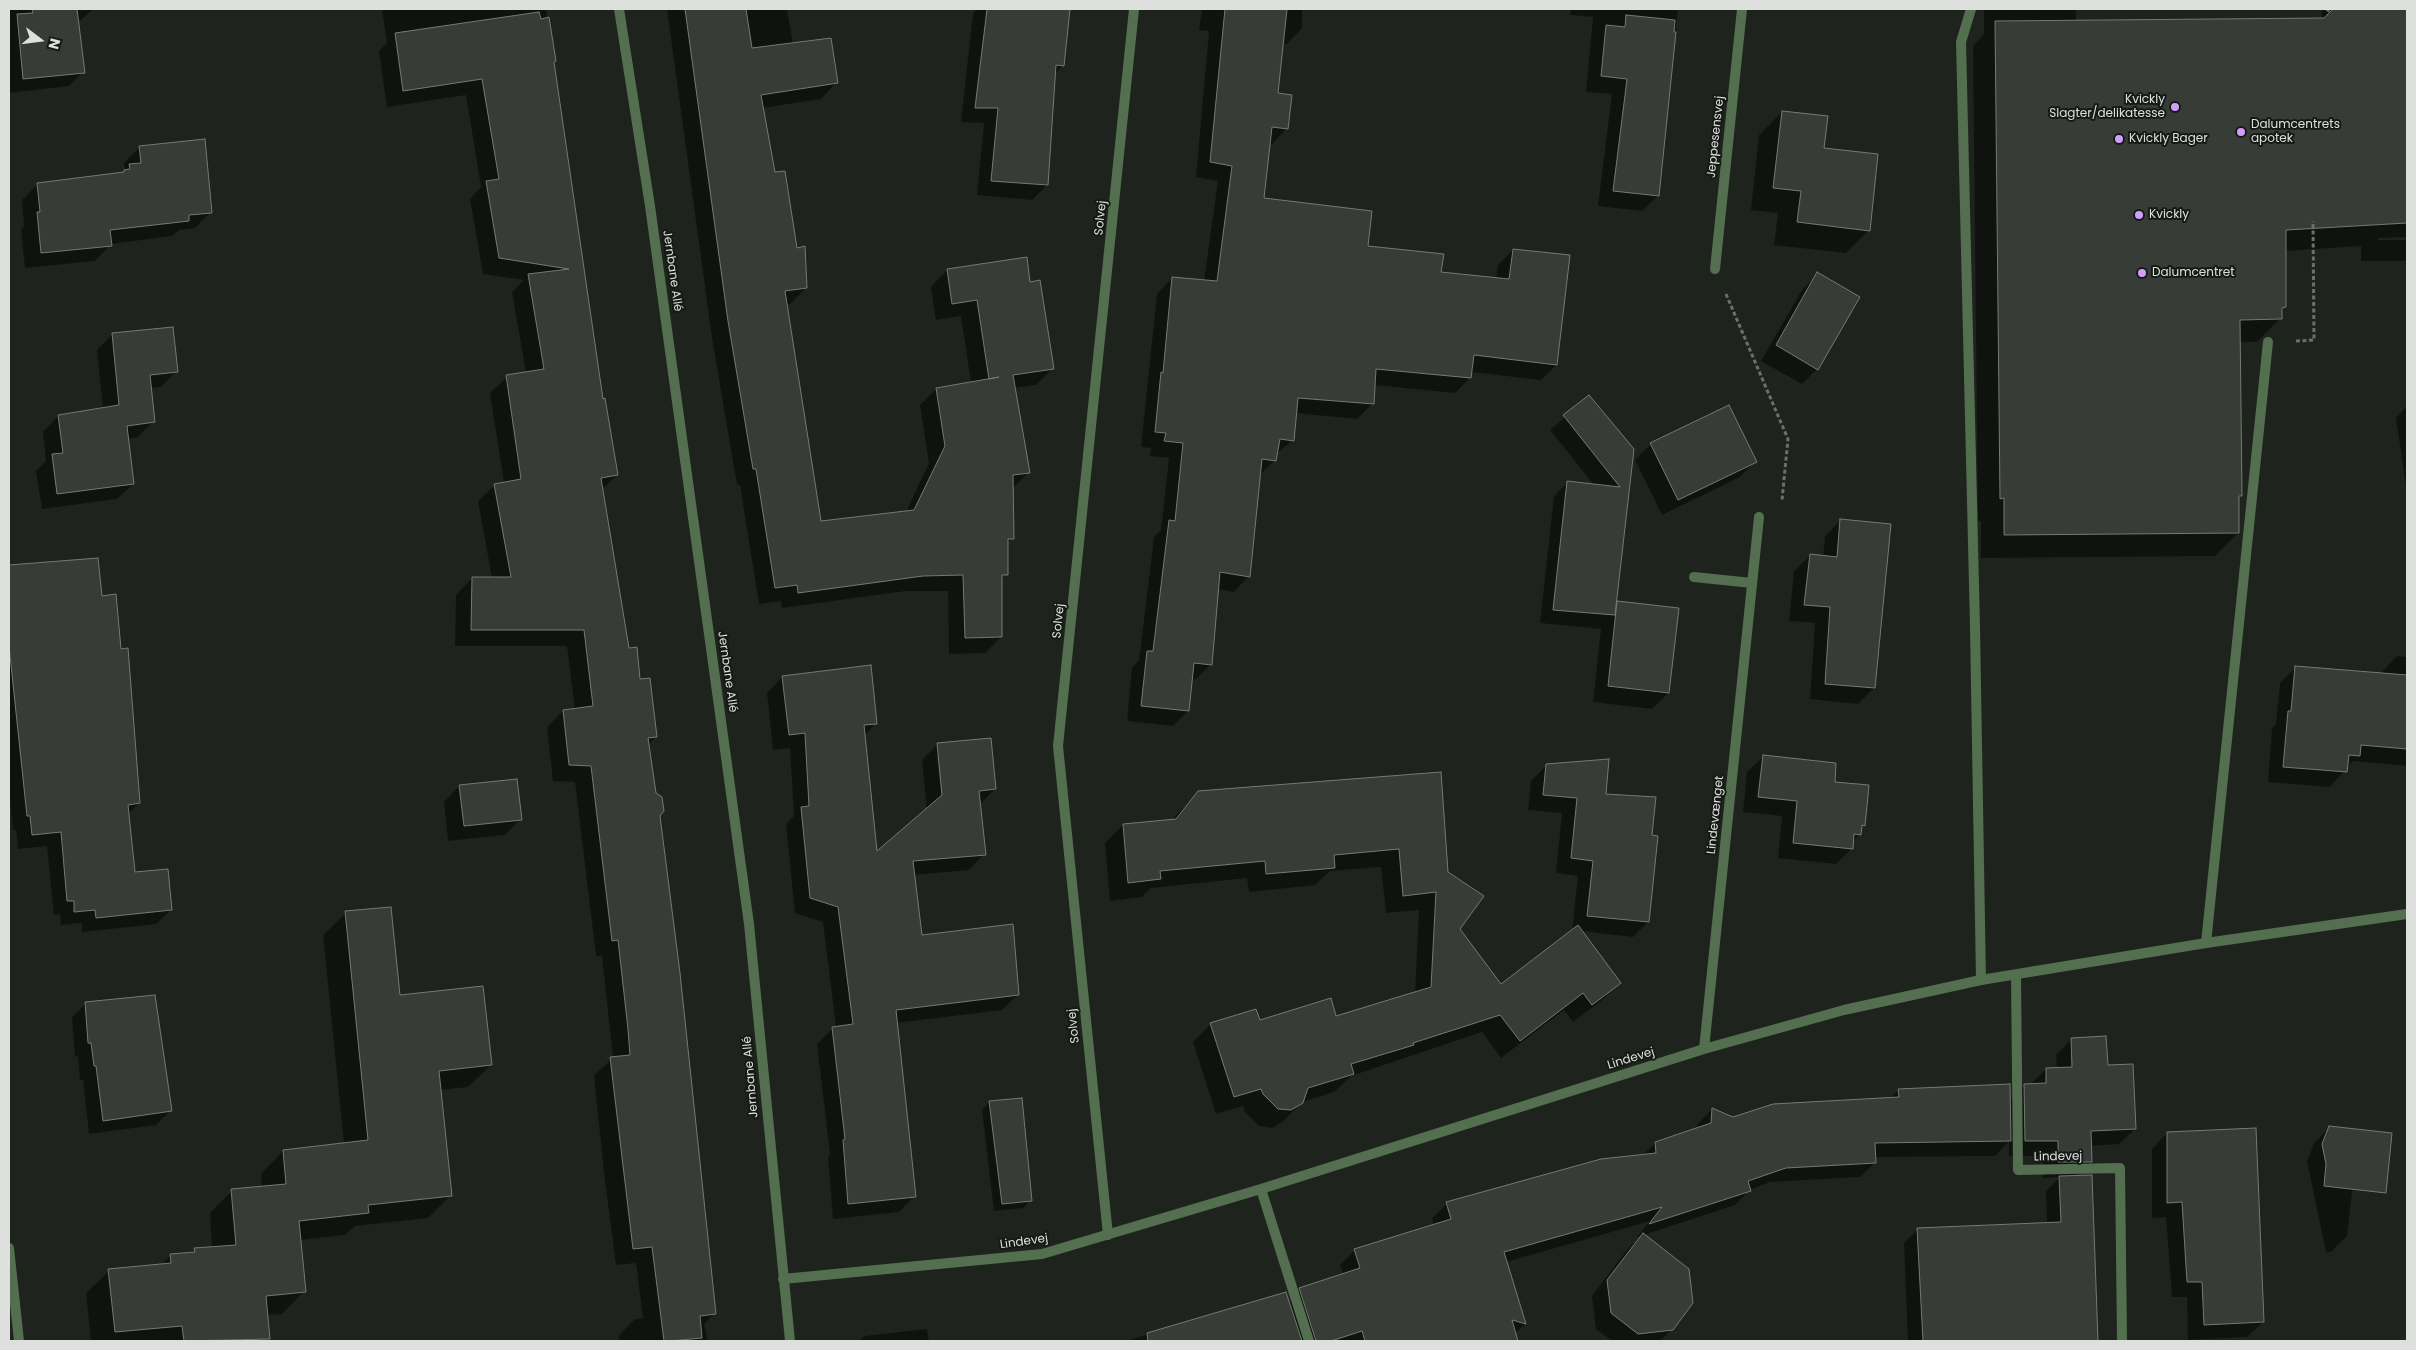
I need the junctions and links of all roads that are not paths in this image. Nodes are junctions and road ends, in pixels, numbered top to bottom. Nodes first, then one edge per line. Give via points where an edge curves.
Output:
1 (619, 9) edge
2 (1134, 9) edge
3 (1742, 9) edge
4 (1971, 9) edge
5 (1715, 268) road end
6 (2268, 342) road end
7 (1759, 517) road end
8 (1694, 577) dead end
9 (1752, 583) junction
10 (2407, 914) edge
11 (2206, 943) junction
12 (2016, 975) junction
13 (1981, 980) junction
14 (1704, 1050) junction
15 (1261, 1189) junction
16 (1108, 1235) junction
17 (9, 1248) edge
18 (783, 1279) junction
19 (19, 1341) edge
20 (790, 1341) edge
21 (1309, 1341) edge
22 (2122, 1341) edge

1 - 18 street, Jernbane Allé via 650,206 749,924
2 - 16 street, Solvej via 1058,746
3 - 5 street, Jeppesensvej
4 - 13 street via 1961,42 1976,627
6 - 11 street
7 - 9 street, Lindevænget
8 - 9 street
9 - 14 street, Lindevænget
10 - 11 street, Lindevej
11 - 12 street, Lindevej
12 - 13 street, Lindevej
12 - 22 street, Lindevej via 2018,1170 2120,1168
13 - 14 street, Lindevej via 1844,1010
14 - 15 street, Lindevej
15 - 16 street, Lindevej
15 - 21 street
16 - 18 street, Lindevej via 1042,1254
17 - 19 street
18 - 20 street, Jernbane Allé

